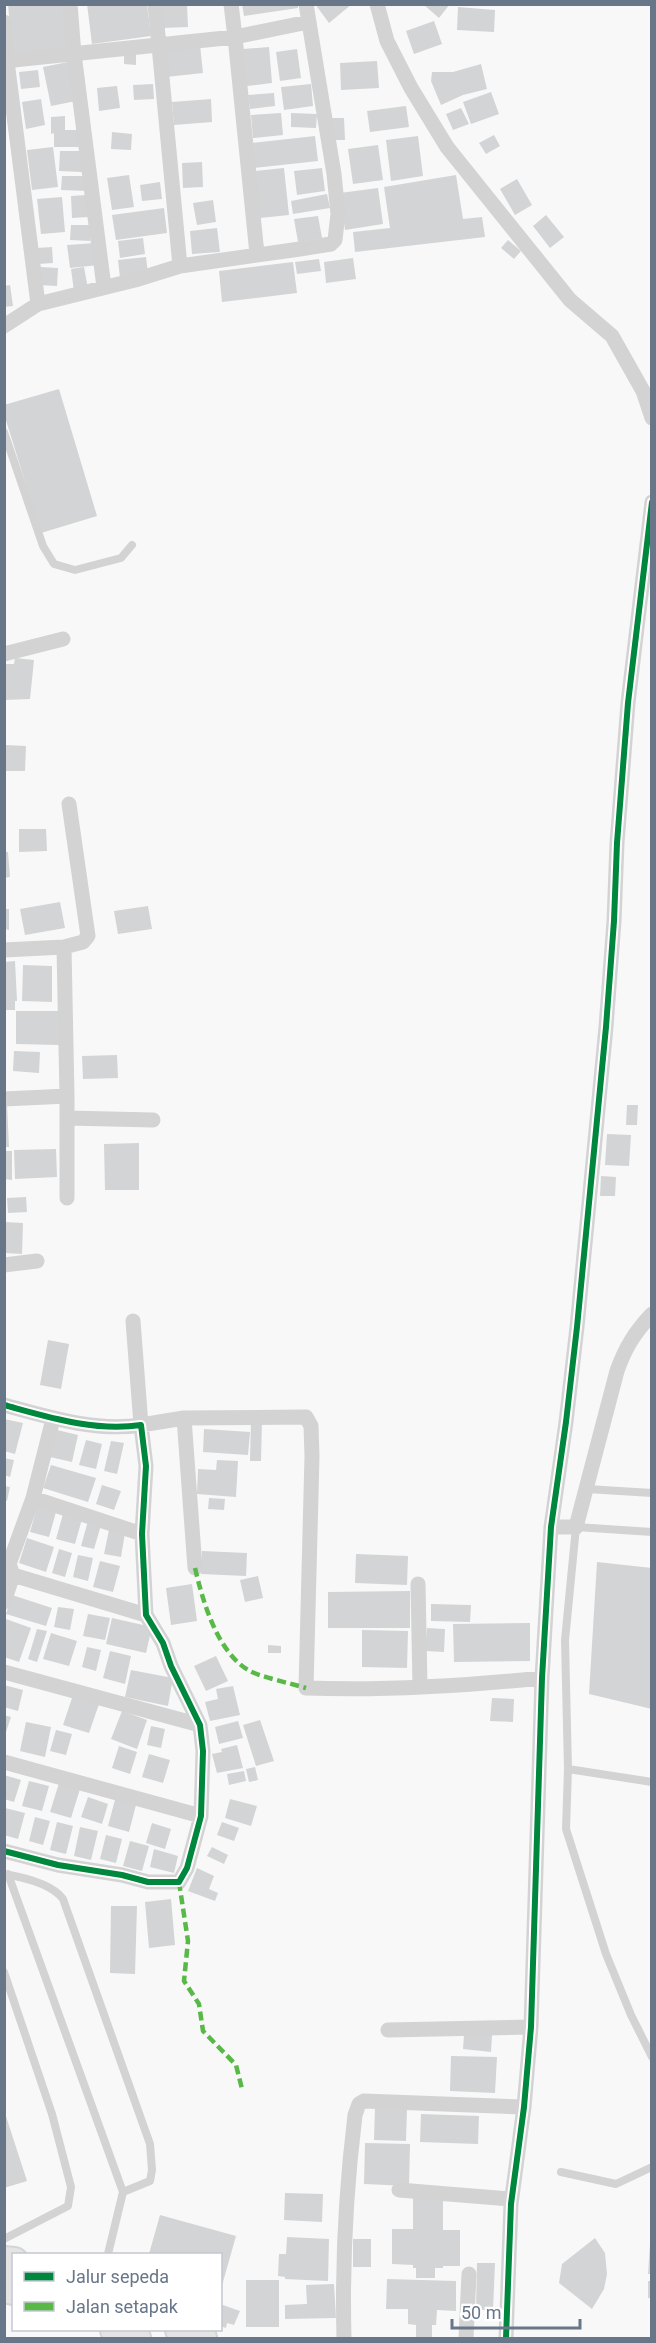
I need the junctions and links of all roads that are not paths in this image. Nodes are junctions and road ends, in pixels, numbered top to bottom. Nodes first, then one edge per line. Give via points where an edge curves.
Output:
1 (70, 4) edge
2 (155, 4) edge
3 (231, 4) edge
4 (306, 4) edge
5 (377, 4) edge
6 (4, 22) edge
7 (308, 22) junction
8 (235, 36) junction
9 (158, 45) junction
10 (74, 54) junction
11 (6, 61) edge
12 (258, 254) junction
13 (180, 266) junction
14 (104, 287) junction
15 (38, 304) junction
16 (4, 326) edge
17 (651, 418) edge
18 (4, 432) edge
19 (651, 502) edge
20 (132, 545) dead end
21 (63, 639) dead end
22 (4, 654) edge
23 (69, 804) dead end
24 (64, 947) junction
25 (4, 950) edge
26 (67, 1096) junction
27 (4, 1099) edge
28 (67, 1118) junction
29 (153, 1120) dead end
30 (67, 1198) dead end
31 (38, 1261) dead end
32 (4, 1265) edge
33 (651, 1314) edge
34 (133, 1321) dead end
35 (4, 1405) edge
36 (184, 1418) junction
37 (53, 1419) junction
38 (141, 1425) junction
39 (586, 1489) junction
40 (651, 1493) edge
41 (33, 1498) junction
42 (551, 1527) junction
43 (576, 1527) junction
44 (651, 1532) edge
45 (142, 1534) junction
46 (9, 1567) edge
47 (195, 1568) dead end
48 (418, 1584) dead end
49 (4, 1602) edge
50 (146, 1615) junction
51 (4, 1672) edge
52 (542, 1678) junction
53 (420, 1687) junction
54 (200, 1725) junction
55 (4, 1762) edge
56 (568, 1769) junction
57 (651, 1782) edge
58 (201, 1816) junction
59 (4, 1851) edge
60 (6, 1874) edge
61 (4, 1972) edge
62 (531, 2027) junction
63 (388, 2030) dead end
64 (651, 2056) edge
65 (524, 2108) junction
66 (651, 2167) edge
67 (561, 2172) dead end
68 (399, 2190) dead end
69 (123, 2192) junction
70 (511, 2199) junction
71 (4, 2239) edge
72 (108, 2253) edge
73 (469, 2274) dead end
74 (118, 2331) edge
75 (183, 2331) edge
76 (136, 2338) edge
77 (202, 2338) edge
78 (344, 2338) edge
79 (466, 2338) edge
80 (506, 2338) edge

1 - 10 street
2 - 9 street
3 - 8 street
4 - 7 street
5 - 17 street via 387,41 447,147 570,300 612,336 643,391
6 - 11 street
7 - 8 street
7 - 12 street via 334,174 338,214 335,240 331,244
8 - 9 street
8 - 12 street
9 - 10 street
9 - 13 street
10 - 11 street
10 - 14 street
11 - 15 street
12 - 13 street
13 - 14 street
14 - 15 street
15 - 16 street
18 - 20 lane via 42,546 54,564 75,570 121,558
19 - 42 street via 628,703 606,1027 577,1327
21 - 22 street
23 - 24 street via 88,936
24 - 25 street
24 - 26 street
26 - 27 street
26 - 28 street
28 - 29 street
28 - 30 street
31 - 32 street
33 - 39 street via 626,1347 617,1371
34 - 38 street
35 - 37 street
36 - 38 street
36 - 47 street
36 - 53 street via 306,1417 311,1426 312,1456 306,1688
37 - 38 street via 122,1428
37 - 41 street
38 - 45 street via 146,1476
39 - 40 lane
39 - 43 street
41 - 45 street
41 - 46 street
42 - 43 street
42 - 52 street
43 - 44 lane
43 - 56 lane via 565,1640
45 - 50 street
46 - 49 street
46 - 50 street
48 - 53 street
50 - 54 street
51 - 54 street
52 - 53 street
52 - 62 street
54 - 58 street
55 - 58 street
56 - 57 lane
56 - 64 lane via 566,1829 606,1954
58 - 59 street via 187,1868 179,1882 148,1882
60 - 69 lane
60 - 69 lane via 46,1886 63,1899 150,2144 150,2181
61 - 71 lane via 52,2114 71,2187 68,2206
62 - 63 street
62 - 65 street
65 - 70 street
65 - 78 street via 363,2101 359,2104 345,2219
66 - 67 lane via 616,2184
68 - 70 street
69 - 72 lane
70 - 80 street
73 - 79 street
74 - 76 highway
75 - 77 highway

